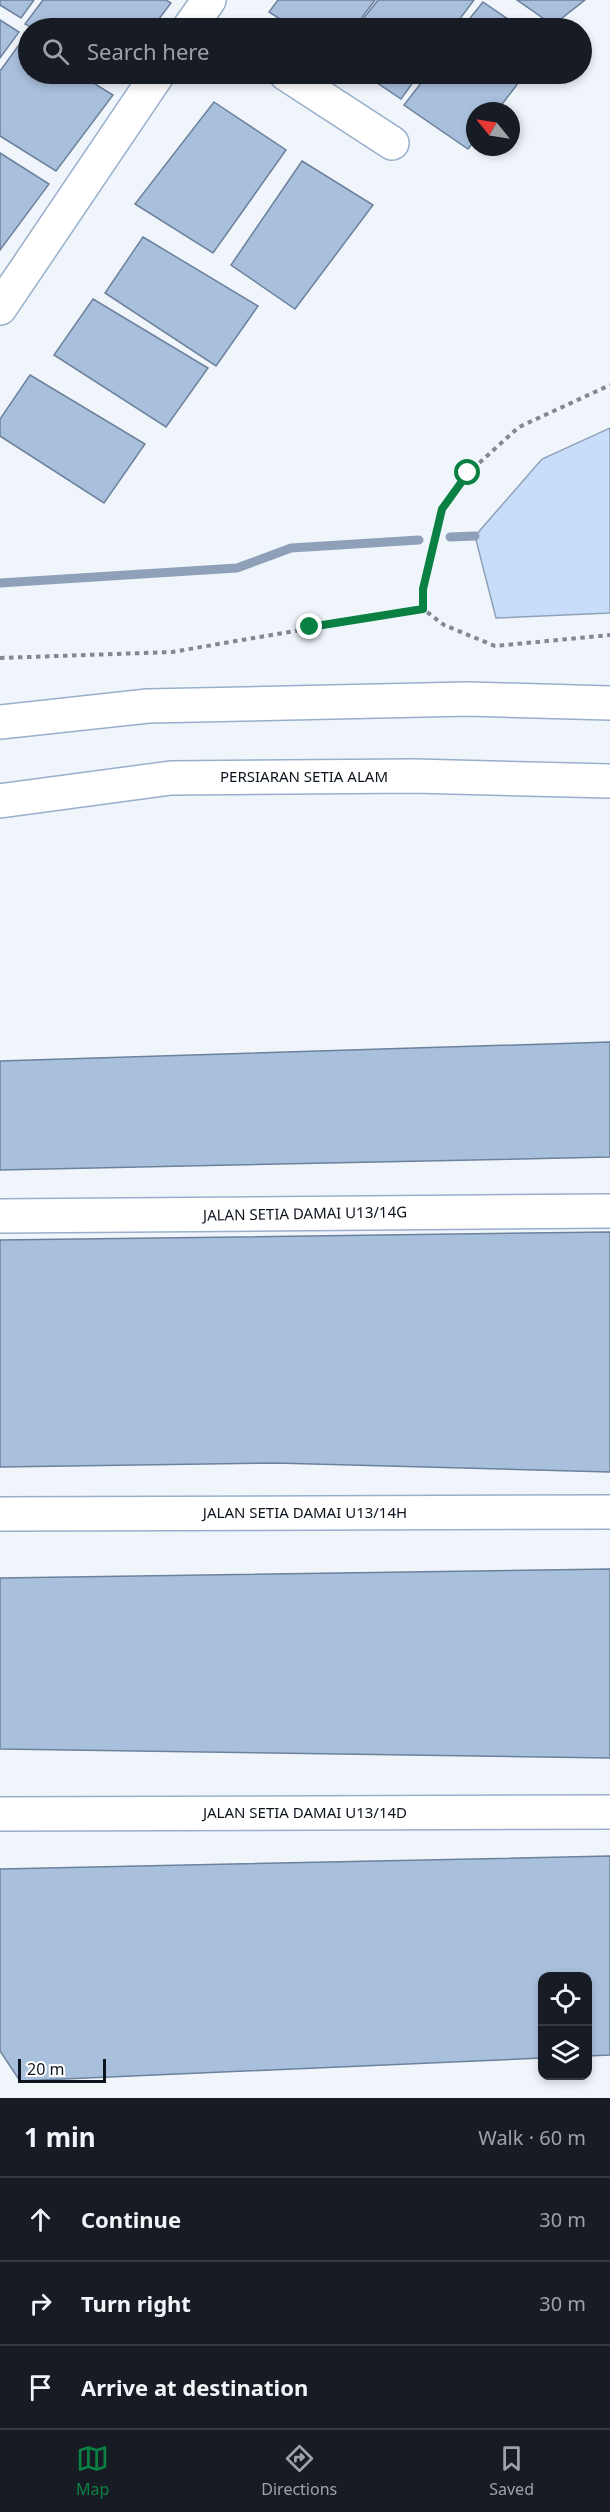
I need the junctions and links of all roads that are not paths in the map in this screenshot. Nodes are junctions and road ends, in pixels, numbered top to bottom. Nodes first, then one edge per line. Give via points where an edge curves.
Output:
1 (151, 84) edge
2 (301, 84) edge
3 (392, 143) dead end
4 (0, 308) edge
5 (610, 704) edge
6 (0, 722) edge
7 (610, 781) edge
8 (0, 801) edge
9 (610, 1211) edge
10 (0, 1216) edge
11 (610, 1512) edge
12 (0, 1514) edge
13 (610, 1812) edge
14 (0, 1814) edge

1 - 4 main road
2 - 3 main road
5 - 6 main road via 468,699 148,706
7 - 8 main road, PERSIARAN SETIA ALAM via 414,776 171,778
9 - 10 main road, JALAN SETIA DAMAI U13/14G
11 - 12 main road, JALAN SETIA DAMAI U13/14H
13 - 14 main road, JALAN SETIA DAMAI U13/14D

